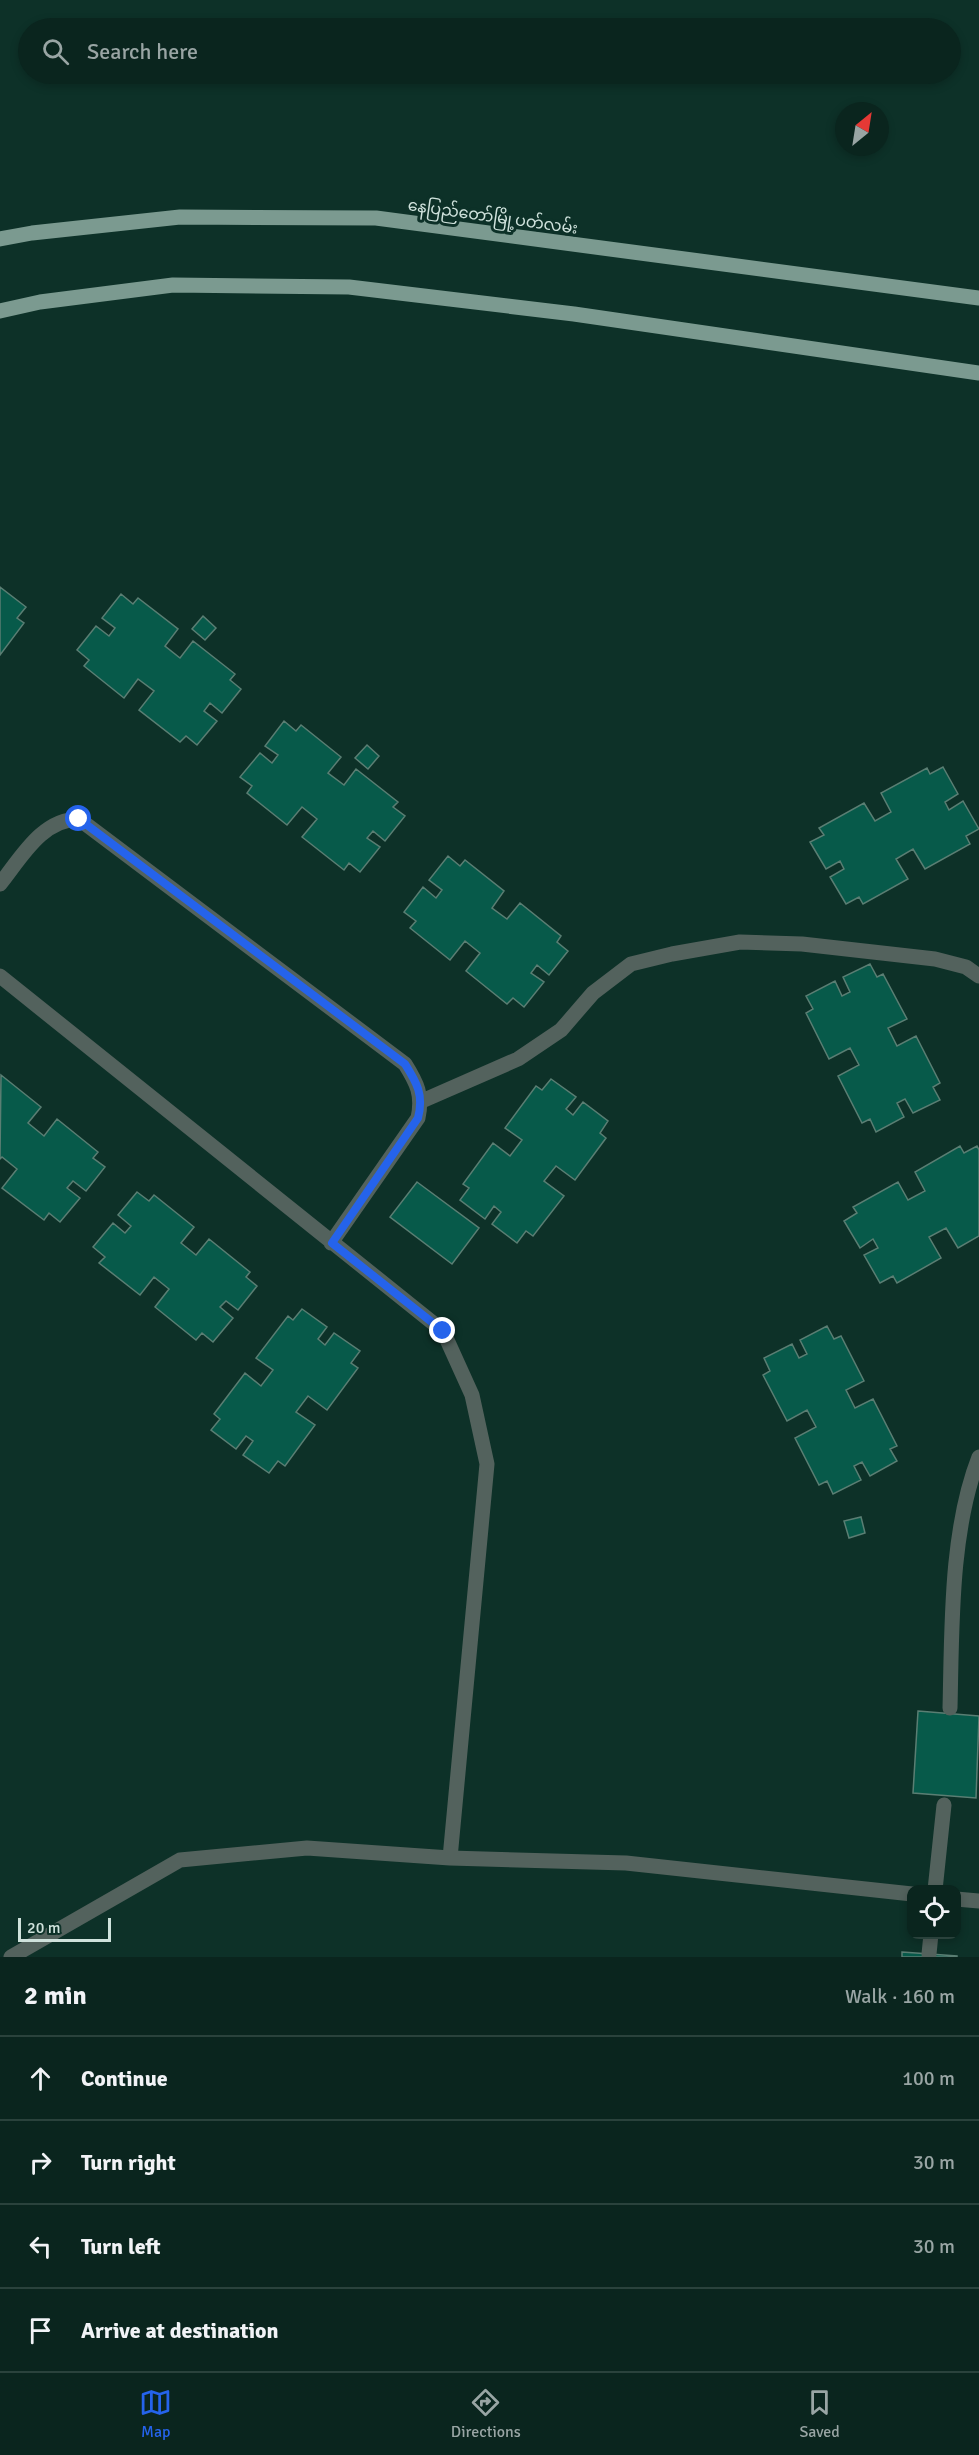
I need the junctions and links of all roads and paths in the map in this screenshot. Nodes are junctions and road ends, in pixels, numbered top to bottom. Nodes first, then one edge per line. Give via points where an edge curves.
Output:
1 (0, 239) edge
2 (979, 298) edge
3 (0, 310) edge
4 (979, 373) edge
5 (0, 884) edge
6 (0, 976) edge
7 (979, 976) edge
8 (422, 1101) junction
9 (332, 1243) junction
10 (979, 1457) edge
11 (950, 1708) dead end
12 (944, 1804) dead end
13 (450, 1858) junction
14 (936, 1885) edge
15 (907, 1893) edge
16 (961, 1899) edge
17 (979, 1901) edge
18 (931, 1939) edge
19 (929, 1954) dead end
20 (11, 1957) edge

1 - 2 main road, နေပြည်တော်မြို့ပတ်လမ်း via 32,232 180,217 376,218
3 - 4 main road via 173,285 349,287 574,314
5 - 8 street via 44,830 66,819 79,819 405,1064 418,1083
6 - 9 street
7 - 8 street via 966,967 935,958 802,944 740,942 672,954 631,964 593,993 561,1030 519,1059
8 - 9 street via 418,1118
9 - 13 street via 443,1331 472,1395 487,1464
10 - 11 street via 962,1507
12 - 14 street
13 - 15 street via 626,1863
13 - 20 street via 307,1848 180,1860
16 - 17 street
18 - 19 street

